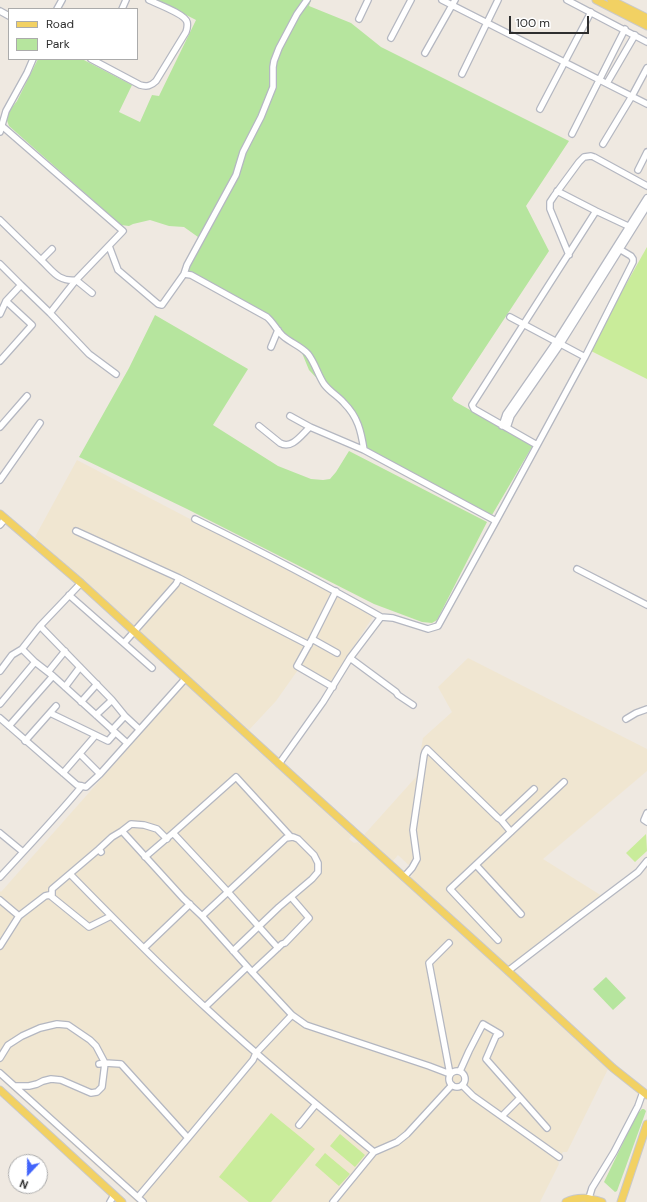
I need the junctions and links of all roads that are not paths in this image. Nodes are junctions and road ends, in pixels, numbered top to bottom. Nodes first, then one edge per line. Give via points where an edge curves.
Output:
1 (148, 0) edge
2 (306, 0) edge
3 (368, 0) edge
4 (412, 0) edge
5 (442, 0) edge
6 (498, 0) edge
7 (568, 0) edge
8 (596, 0) edge
9 (611, 0) edge
10 (453, 3) edge
11 (592, 12) junction
12 (359, 18) dead end
13 (647, 18) edge
14 (486, 23) junction
15 (647, 26) edge
16 (625, 29) junction
17 (636, 35) junction
18 (391, 38) dead end
19 (647, 42) edge
20 (425, 54) dead end
21 (33, 60) edge
22 (94, 60) edge
23 (565, 62) junction
24 (647, 68) edge
25 (462, 74) dead end
26 (599, 79) junction
27 (607, 83) junction
28 (632, 96) junction
29 (647, 104) edge
30 (540, 110) dead end
31 (1, 129) edge
32 (572, 134) dead end
33 (603, 144) dead end
34 (647, 152) edge
35 (638, 170) dead end
36 (647, 186) edge
37 (557, 192) junction
38 (647, 198) edge
39 (647, 206) edge
40 (596, 212) junction
41 (0, 220) edge
42 (628, 226) junction
43 (109, 246) junction
44 (52, 249) dead end
45 (618, 249) junction
46 (569, 254) junction
47 (42, 260) junction
48 (0, 264) edge
49 (184, 274) junction
50 (76, 280) junction
51 (21, 285) junction
52 (92, 293) dead end
53 (6, 301) junction
54 (1, 312) edge
55 (50, 313) junction
56 (510, 317) dead end
57 (524, 325) junction
58 (278, 330) junction
59 (558, 343) junction
60 (271, 347) dead end
61 (585, 357) junction
62 (0, 361) edge
63 (116, 374) dead end
64 (27, 396) dead end
65 (290, 416) dead end
66 (40, 423) dead end
67 (259, 426) dead end
68 (0, 427) edge
69 (310, 427) junction
70 (505, 427) junction
71 (537, 445) junction
72 (364, 450) junction
73 (0, 480) edge
74 (2, 519) edge
75 (195, 519) dead end
76 (496, 521) junction
77 (76, 531) dead end
78 (577, 570) dead end
79 (179, 578) junction
80 (81, 583) junction
81 (336, 591) junction
82 (69, 595) junction
83 (647, 605) edge
84 (381, 617) junction
85 (40, 626) junction
86 (134, 632) junction
87 (310, 642) junction
88 (124, 643) junction
89 (22, 649) junction
90 (65, 652) junction
91 (337, 653) dead end
92 (350, 658) junction
93 (35, 662) junction
94 (80, 667) junction
95 (152, 668) dead end
96 (0, 671) edge
97 (48, 672) junction
98 (53, 676) junction
99 (185, 679) junction
100 (97, 684) junction
101 (65, 687) junction
102 (333, 687) junction
103 (112, 700) junction
104 (81, 702) junction
105 (0, 704) edge
106 (413, 704) dead end
107 (56, 706) dead end
108 (647, 709) edge
109 (50, 713) junction
110 (96, 715) junction
111 (125, 716) junction
112 (0, 718) edge
113 (626, 720) dead end
114 (8, 726) junction
115 (139, 729) junction
116 (114, 731) junction
117 (95, 736) junction
118 (25, 741) junction
119 (127, 744) junction
120 (80, 754) junction
121 (279, 764) junction
122 (63, 773) junction
123 (100, 774) junction
124 (564, 782) dead end
125 (82, 786) junction
126 (534, 789) dead end
127 (647, 814) edge
128 (501, 820) junction
129 (647, 822) edge
130 (122, 831) junction
131 (510, 832) junction
132 (0, 833) edge
133 (173, 833) junction
134 (290, 837) junction
135 (167, 839) junction
136 (23, 852) junction
137 (145, 857) junction
138 (647, 861) edge
139 (476, 865) junction
140 (70, 874) junction
141 (0, 877) edge
142 (404, 877) junction
143 (228, 892) junction
144 (52, 897) junction
145 (291, 897) junction
146 (0, 900) edge
147 (190, 904) junction
148 (521, 914) dead end
149 (19, 916) junction
150 (112, 916) junction
151 (202, 916) junction
152 (259, 926) junction
153 (498, 940) dead end
154 (449, 943) dead end
155 (0, 946) edge
156 (144, 948) junction
157 (278, 948) junction
158 (233, 951) junction
159 (247, 967) junction
160 (508, 971) junction
161 (252, 972) junction
162 (205, 1007) junction
163 (292, 1015) junction
164 (256, 1053) junction
165 (0, 1058) edge
166 (106, 1063) junction
167 (99, 1064) dead end
168 (460, 1071) junction
169 (0, 1073) edge
170 (450, 1074) junction
171 (452, 1085) junction
172 (462, 1085) junction
173 (14, 1086) junction
174 (0, 1090) edge
175 (645, 1094) edge
176 (520, 1098) junction
177 (316, 1104) junction
178 (502, 1116) junction
179 (647, 1124) edge
180 (299, 1125) dead end
181 (547, 1128) dead end
182 (188, 1138) junction
183 (374, 1152) junction
184 (559, 1157) dead end
185 (138, 1197) junction
186 (589, 1198) junction
187 (112, 1199) edge
188 (620, 1201) edge
189 (122, 1202) edge
190 (144, 1202) edge
191 (333, 1202) edge
192 (566, 1202) edge
193 (602, 1202) edge

1 - 22 street via 182,16 188,25 156,81 152,85 140,85
2 - 49 street via 279,48 273,67 273,87 243,152 236,175
3 - 12 street
4 - 18 street
5 - 10 street
6 - 14 street
7 - 11 street
8 - 15 main road
9 - 13 main road
10 - 14 street
10 - 20 street
11 - 16 street
11 - 23 street
14 - 23 street
14 - 25 street
16 - 17 street
16 - 26 street
17 - 19 street
17 - 27 street
21 - 31 street via 6,111
23 - 26 street
23 - 30 street
24 - 28 street
26 - 27 street
26 - 32 street
27 - 28 street
28 - 29 street
28 - 33 street
31 - 43 street via 123,231
34 - 35 street
36 - 37 street via 594,157 587,156 579,162
37 - 40 street
37 - 46 street via 550,202 550,209
38 - 42 street
39 - 45 street
40 - 42 street
40 - 46 street
41 - 47 street
42 - 45 street
43 - 49 street via 118,270 158,304 162,305
43 - 50 street
44 - 47 street
45 - 59 street
45 - 61 street via 631,256 633,261
46 - 57 street
47 - 50 street via 61,279
48 - 51 street
49 - 58 street via 197,278 267,317
50 - 52 street
50 - 55 street
51 - 53 street
51 - 55 street
53 - 54 street
53 - 62 street via 32,325
55 - 63 street via 89,354
56 - 57 street
57 - 59 street
57 - 70 street via 472,405 474,410
58 - 60 street
58 - 72 street via 282,336 301,347 324,384 356,418
59 - 61 street
59 - 70 street
61 - 71 street
64 - 68 street
65 - 69 street
66 - 73 street
67 - 69 street via 280,443 288,445
69 - 72 street
70 - 71 street
71 - 76 street
72 - 76 street
74 - 80 main road
75 - 81 street
76 - 84 street via 438,626 428,629
77 - 79 street
78 - 83 street
79 - 86 street
79 - 87 street
80 - 82 street
80 - 86 main road
81 - 84 street
81 - 87 street
82 - 85 street
82 - 88 street
84 - 92 street
85 - 89 street
85 - 90 street
86 - 88 street
86 - 99 main road
87 - 91 street
87 - 102 street via 296,666
88 - 95 street
89 - 93 street
89 - 96 street via 12,655
90 - 94 street
90 - 97 street
92 - 102 street
92 - 106 street
93 - 97 street
93 - 105 street
94 - 100 street
94 - 101 street
97 - 98 street
98 - 101 street
98 - 114 street
99 - 115 street
99 - 121 main road
100 - 103 street
100 - 104 street
101 - 104 street
102 - 121 street
103 - 110 street
103 - 111 street
104 - 110 street
107 - 109 street
108 - 113 street
109 - 117 street
109 - 118 street
110 - 116 street
111 - 115 street
111 - 116 street
112 - 114 street
114 - 118 street
115 - 119 street
116 - 117 street via 108,741
116 - 119 street
117 - 120 street
118 - 122 street
119 - 123 street
120 - 122 street
120 - 123 street
121 - 142 main road
122 - 125 street
123 - 125 street via 86,787
124 - 131 street
125 - 136 street
126 - 128 street
127 - 129 street via 644,820
128 - 131 street
128 - 142 street via 427,749 413,830 417,859
130 - 135 street via 131,824 144,825 157,829
130 - 137 street
130 - 140 street
131 - 139 street
132 - 136 street
133 - 134 street via 236,777
133 - 135 street
133 - 143 street
134 - 143 street
134 - 145 street via 300,840 317,859 319,868 316,876
135 - 137 street
136 - 141 street
137 - 147 street
138 - 160 street via 638,872
139 - 148 street
139 - 153 street via 450,889
140 - 144 street via 52,889
140 - 150 street
142 - 160 main road
143 - 151 street
143 - 152 street
144 - 149 street via 45,896
144 - 150 street via 89,927
145 - 152 street
145 - 157 street via 310,919
146 - 149 street
147 - 151 street
147 - 156 street
149 - 155 street
150 - 156 street
151 - 158 street
152 - 157 street
152 - 158 street
154 - 170 street via 429,962
156 - 162 street
157 - 161 street
158 - 159 street
159 - 161 street
159 - 162 street
160 - 175 main road via 613,1068
161 - 163 street
162 - 164 street
163 - 164 street
163 - 170 street via 306,1025
164 - 177 street
164 - 182 street via 253,1060
165 - 166 street via 8,1045 22,1036 56,1024 68,1025 90,1040
166 - 167 street
166 - 173 street via 102,1087 97,1092 91,1093 61,1080 51,1079 28,1086
166 - 182 street via 121,1064
168 - 170 street
168 - 172 street via 465,1078
168 - 176 street via 484,1024 500,1034 496,1036 486,1059
169 - 173 street
170 - 171 street via 449,1080
171 - 172 street
171 - 183 street via 407,1134 397,1142
172 - 178 street
173 - 185 street
174 - 187 main road
175 - 186 street via 592,1188
176 - 178 street
176 - 181 street
177 - 180 street
177 - 183 street
178 - 184 street
179 - 188 main road
182 - 185 street
183 - 191 street
185 - 190 street
186 - 192 main road via 579,1197
186 - 193 main road
187 - 189 main road

